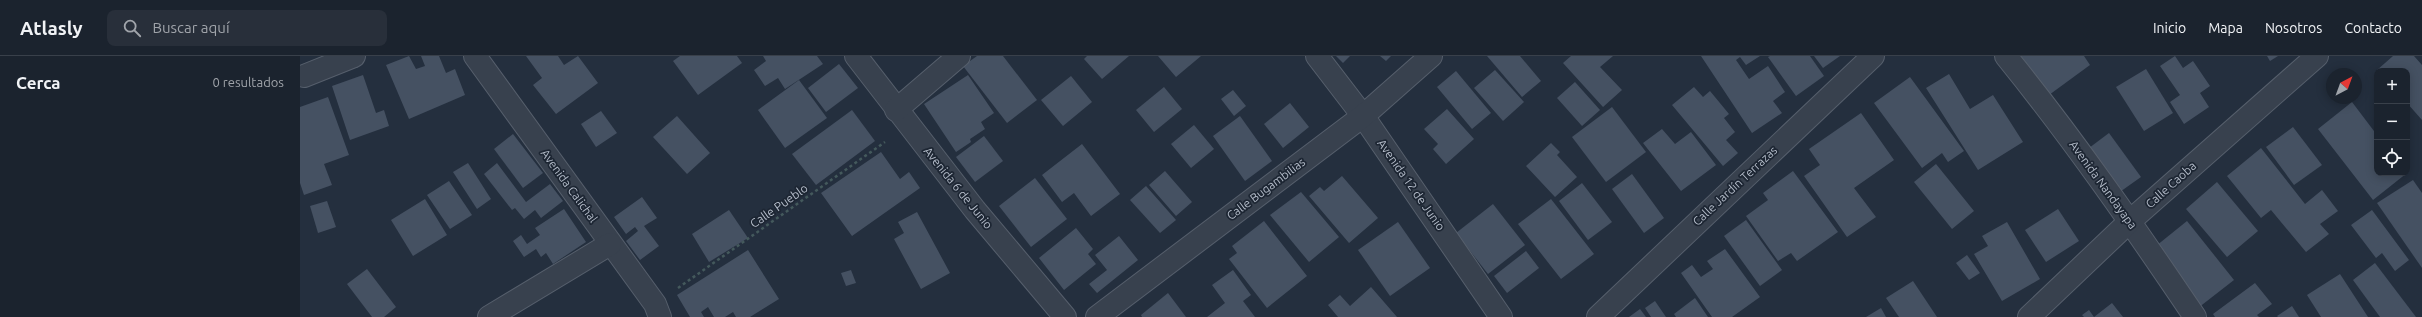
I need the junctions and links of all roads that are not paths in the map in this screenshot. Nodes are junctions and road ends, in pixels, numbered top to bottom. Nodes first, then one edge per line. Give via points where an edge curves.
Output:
1 (354, 56) edge
2 (476, 56) edge
3 (856, 56) edge
4 (959, 56) edge
5 (1317, 56) edge
6 (1431, 56) edge
7 (1873, 56) edge
8 (2006, 56) edge
9 (2317, 56) edge
10 (304, 76) dead end
11 (896, 110) junction
12 (1363, 116) junction
13 (2130, 221) junction
14 (610, 244) junction
15 (658, 311) edge
16 (489, 317) edge
17 (1065, 317) edge
18 (1097, 317) edge
19 (1501, 317) edge
20 (1598, 317) edge
21 (2029, 317) edge
22 (2196, 317) edge

1 - 10 street
2 - 14 street, Avenida Calichal
3 - 11 street, Avenida 6 de Junio
4 - 11 street
5 - 12 street, Avenida 12 de Junio
6 - 12 street, Calle Bugambilias
7 - 20 street, Calle Jardín Terrazas
8 - 13 street, Avenida Nandayapa via 2042,100
9 - 13 street, Calle Caoba
11 - 17 street, Avenida 6 de Junio via 975,210
12 - 18 street, Calle Bugambilias
12 - 19 street, Avenida 12 de Junio
13 - 21 street, Calle Caoba
13 - 22 street, Avenida Nandayapa
14 - 15 street, Avenida Calichal
14 - 16 street

